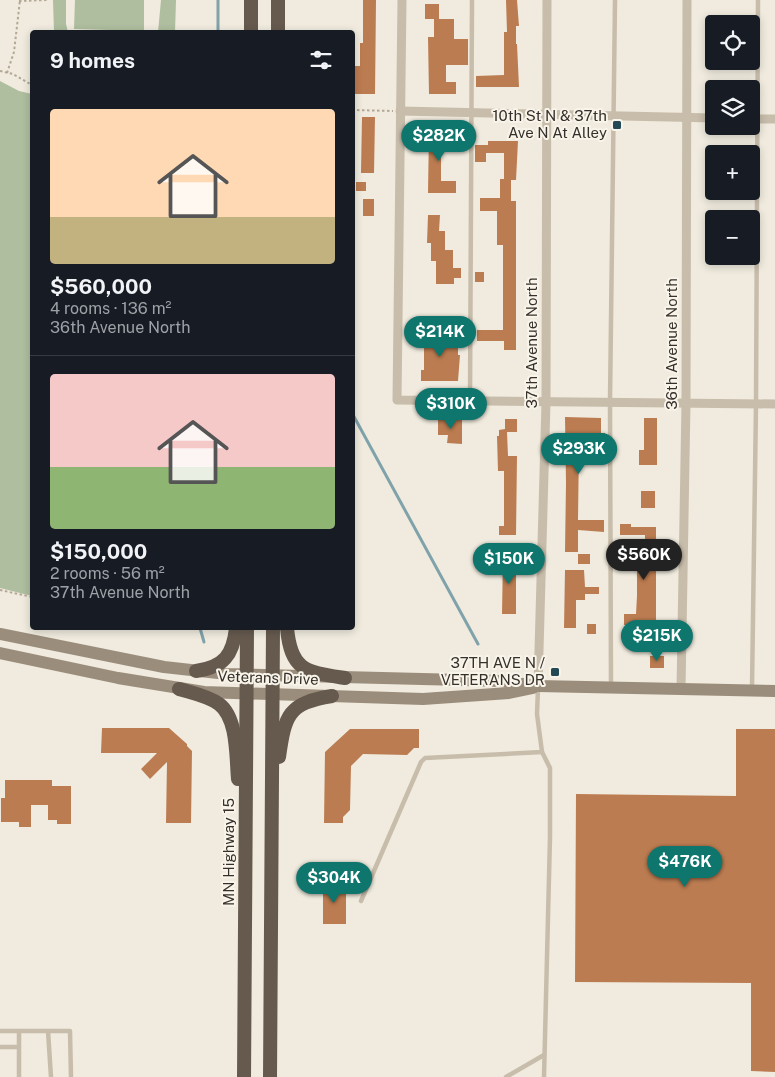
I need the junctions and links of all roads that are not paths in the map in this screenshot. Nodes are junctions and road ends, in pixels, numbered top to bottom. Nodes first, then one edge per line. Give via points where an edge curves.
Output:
1 (251, 0) edge
2 (278, 0) edge
3 (402, 0) edge
4 (472, 0) edge
5 (547, 0) edge
6 (615, 0) edge
7 (687, 0) edge
8 (758, 0) edge
9 (251, 30) edge
10 (278, 30) edge
11 (755, 80) edge
12 (400, 111) junction
13 (471, 114) junction
14 (545, 115) junction
15 (614, 117) junction
16 (687, 118) junction
17 (705, 118) edge
18 (760, 119) edge
19 (775, 119) edge
20 (754, 135) edge
21 (470, 401) junction
22 (546, 402) junction
23 (610, 402) junction
24 (686, 403) junction
25 (756, 404) junction
26 (775, 404) edge
27 (236, 630) edge
28 (247, 630) edge
29 (273, 630) edge
30 (287, 630) edge
31 (0, 634) edge
32 (0, 653) edge
33 (196, 671) junction
34 (246, 676) junction
35 (273, 676) junction
36 (344, 678) junction
37 (538, 686) junction
38 (611, 687) junction
39 (179, 689) junction
40 (681, 689) junction
41 (752, 690) junction
42 (775, 691) edge
43 (246, 694) junction
44 (272, 694) junction
45 (332, 696) junction
46 (542, 752) junction
47 (272, 812) junction
48 (245, 866) junction
49 (361, 901) dead end
50 (0, 1031) edge
51 (19, 1031) junction
52 (48, 1031) junction
53 (0, 1047) edge
54 (18, 1047) junction
55 (544, 1055) junction
56 (19, 1077) edge
57 (51, 1077) edge
58 (71, 1077) edge
59 (244, 1077) edge
60 (270, 1077) edge
61 (506, 1077) edge
62 (544, 1077) edge

1 - 9 highway
2 - 10 highway
3 - 12 street
4 - 13 lane
5 - 14 street, 37th Avenue North
6 - 15 lane
7 - 16 street, 36th Avenue North
8 - 11 lane
12 - 13 street
12 - 21 street via 397,400
13 - 14 street
13 - 21 lane
14 - 15 street
14 - 22 street, 37th Avenue North
15 - 16 street
15 - 23 lane
16 - 17 street
16 - 24 street, 36th Avenue North
18 - 19 street
20 - 25 lane
21 - 22 street
22 - 23 street
22 - 37 street, 37th Avenue North
23 - 24 street
23 - 38 lane
24 - 25 street
24 - 40 street, 36th Avenue North
25 - 26 street
25 - 41 lane
27 - 33 highway via 227,657 214,667
28 - 34 highway, MN Highway 15
29 - 35 highway
30 - 36 highway via 292,652 302,667
31 - 33 main road, Veterans Drive
32 - 39 main road, Veterans Drive
33 - 34 main road, Veterans Drive
34 - 35 main road, Veterans Drive
34 - 43 highway, MN Highway 15
35 - 36 main road, Veterans Drive
35 - 44 highway
36 - 37 main road, Veterans Drive via 501,681
37 - 38 main road, Veterans Drive
37 - 45 main road, Veterans Drive via 510,694 452,698
37 - 46 lane via 537,714
38 - 40 main road, Veterans Drive
39 - 43 main road, Veterans Drive
39 - 48 highway via 214,701 230,718
40 - 41 main road, Veterans Drive
41 - 42 main road, Veterans Drive
43 - 44 main road, Veterans Drive
43 - 48 highway, MN Highway 15
44 - 45 main road, Veterans Drive
44 - 47 highway
45 - 47 highway via 306,702 292,711 288,718 282,735
46 - 49 lane via 425,758
46 - 55 lane via 550,768
47 - 60 highway
48 - 59 highway, MN Highway 15
50 - 51 lane
51 - 52 lane
51 - 54 lane
52 - 57 lane
52 - 58 lane via 70,1031
53 - 54 lane
54 - 56 lane
55 - 61 lane
55 - 62 lane

